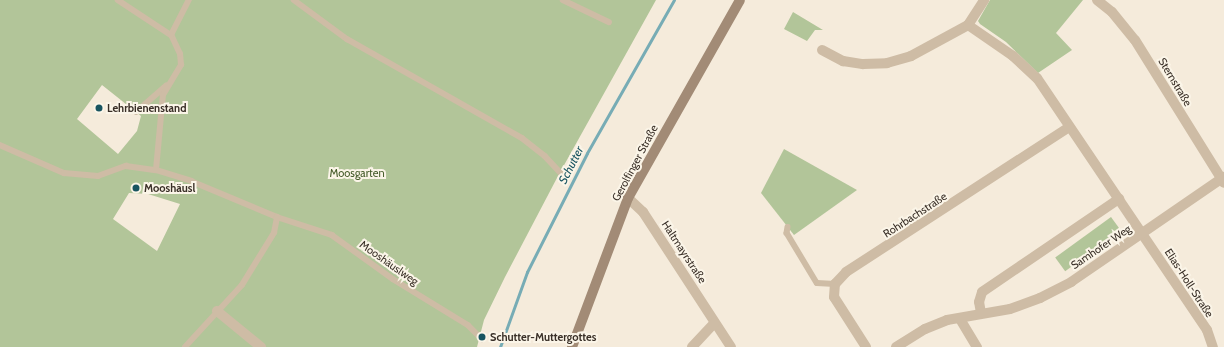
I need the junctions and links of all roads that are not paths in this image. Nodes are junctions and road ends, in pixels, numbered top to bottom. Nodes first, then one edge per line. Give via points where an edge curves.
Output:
1 (118, 0) edge
2 (189, 0) edge
3 (294, 0) edge
4 (563, 0) edge
5 (740, 0) edge
6 (984, 0) edge
7 (1097, 0) edge
8 (609, 22) dead end
9 (968, 25) junction
10 (171, 35) junction
11 (822, 50) dead end
12 (173, 80) junction
13 (136, 112) dead end
14 (1069, 127) junction
15 (0, 146) edge
16 (156, 170) junction
17 (563, 175) dead end
18 (1223, 180) edge
19 (628, 198) junction
20 (1119, 199) junction
21 (277, 216) junction
22 (788, 227) dead end
23 (1142, 233) junction
24 (835, 284) junction
25 (217, 311) junction
26 (981, 313) junction
27 (960, 318) junction
28 (714, 323) junction
29 (482, 339) dead end
30 (185, 347) edge
31 (261, 347) edge
32 (572, 347) edge
33 (692, 347) edge
34 (731, 347) edge
35 (866, 347) edge
36 (896, 347) edge
37 (977, 347) edge
38 (1212, 347) edge

1 - 10 lane
2 - 10 lane
3 - 17 lane via 347,40 522,138 545,156
4 - 8 lane
5 - 19 street, Gerolfinger Straße
6 - 9 street
7 - 18 street, Sternstraße via 1112,12 1135,40
9 - 11 street via 919,52 887,63 863,64 843,61
9 - 14 street via 1013,56 1037,78
10 - 12 lane via 180,54 181,65
12 - 13 lane
12 - 16 lane via 163,96
14 - 20 street
14 - 24 street, Rohrbachstraße via 846,272
15 - 16 lane, Mooshäuslweg via 64,173 98,176 126,166
16 - 21 lane, Mooshäuslweg via 191,181
18 - 23 street, Samhofer Weg
19 - 28 street, Haltmayrstraße via 643,212
19 - 32 street, Gerolfinger Straße
20 - 23 street
20 - 26 street via 982,292 979,302
21 - 25 lane via 274,233 265,252 242,285
21 - 29 lane, Mooshäuslweg via 332,235 393,279 468,325
22 - 24 lane via 787,233 818,283
23 - 26 street, Samhofer Weg via 1071,282 1040,298 1010,309
23 - 38 street, Elias-Holl-Straße via 1206,330
24 - 35 street via 834,297
25 - 30 lane
25 - 31 street
26 - 27 street, Samhofer Weg
27 - 36 street, Samhofer Weg via 925,329
27 - 37 street
28 - 33 street
28 - 34 street, Haltmayrstraße

